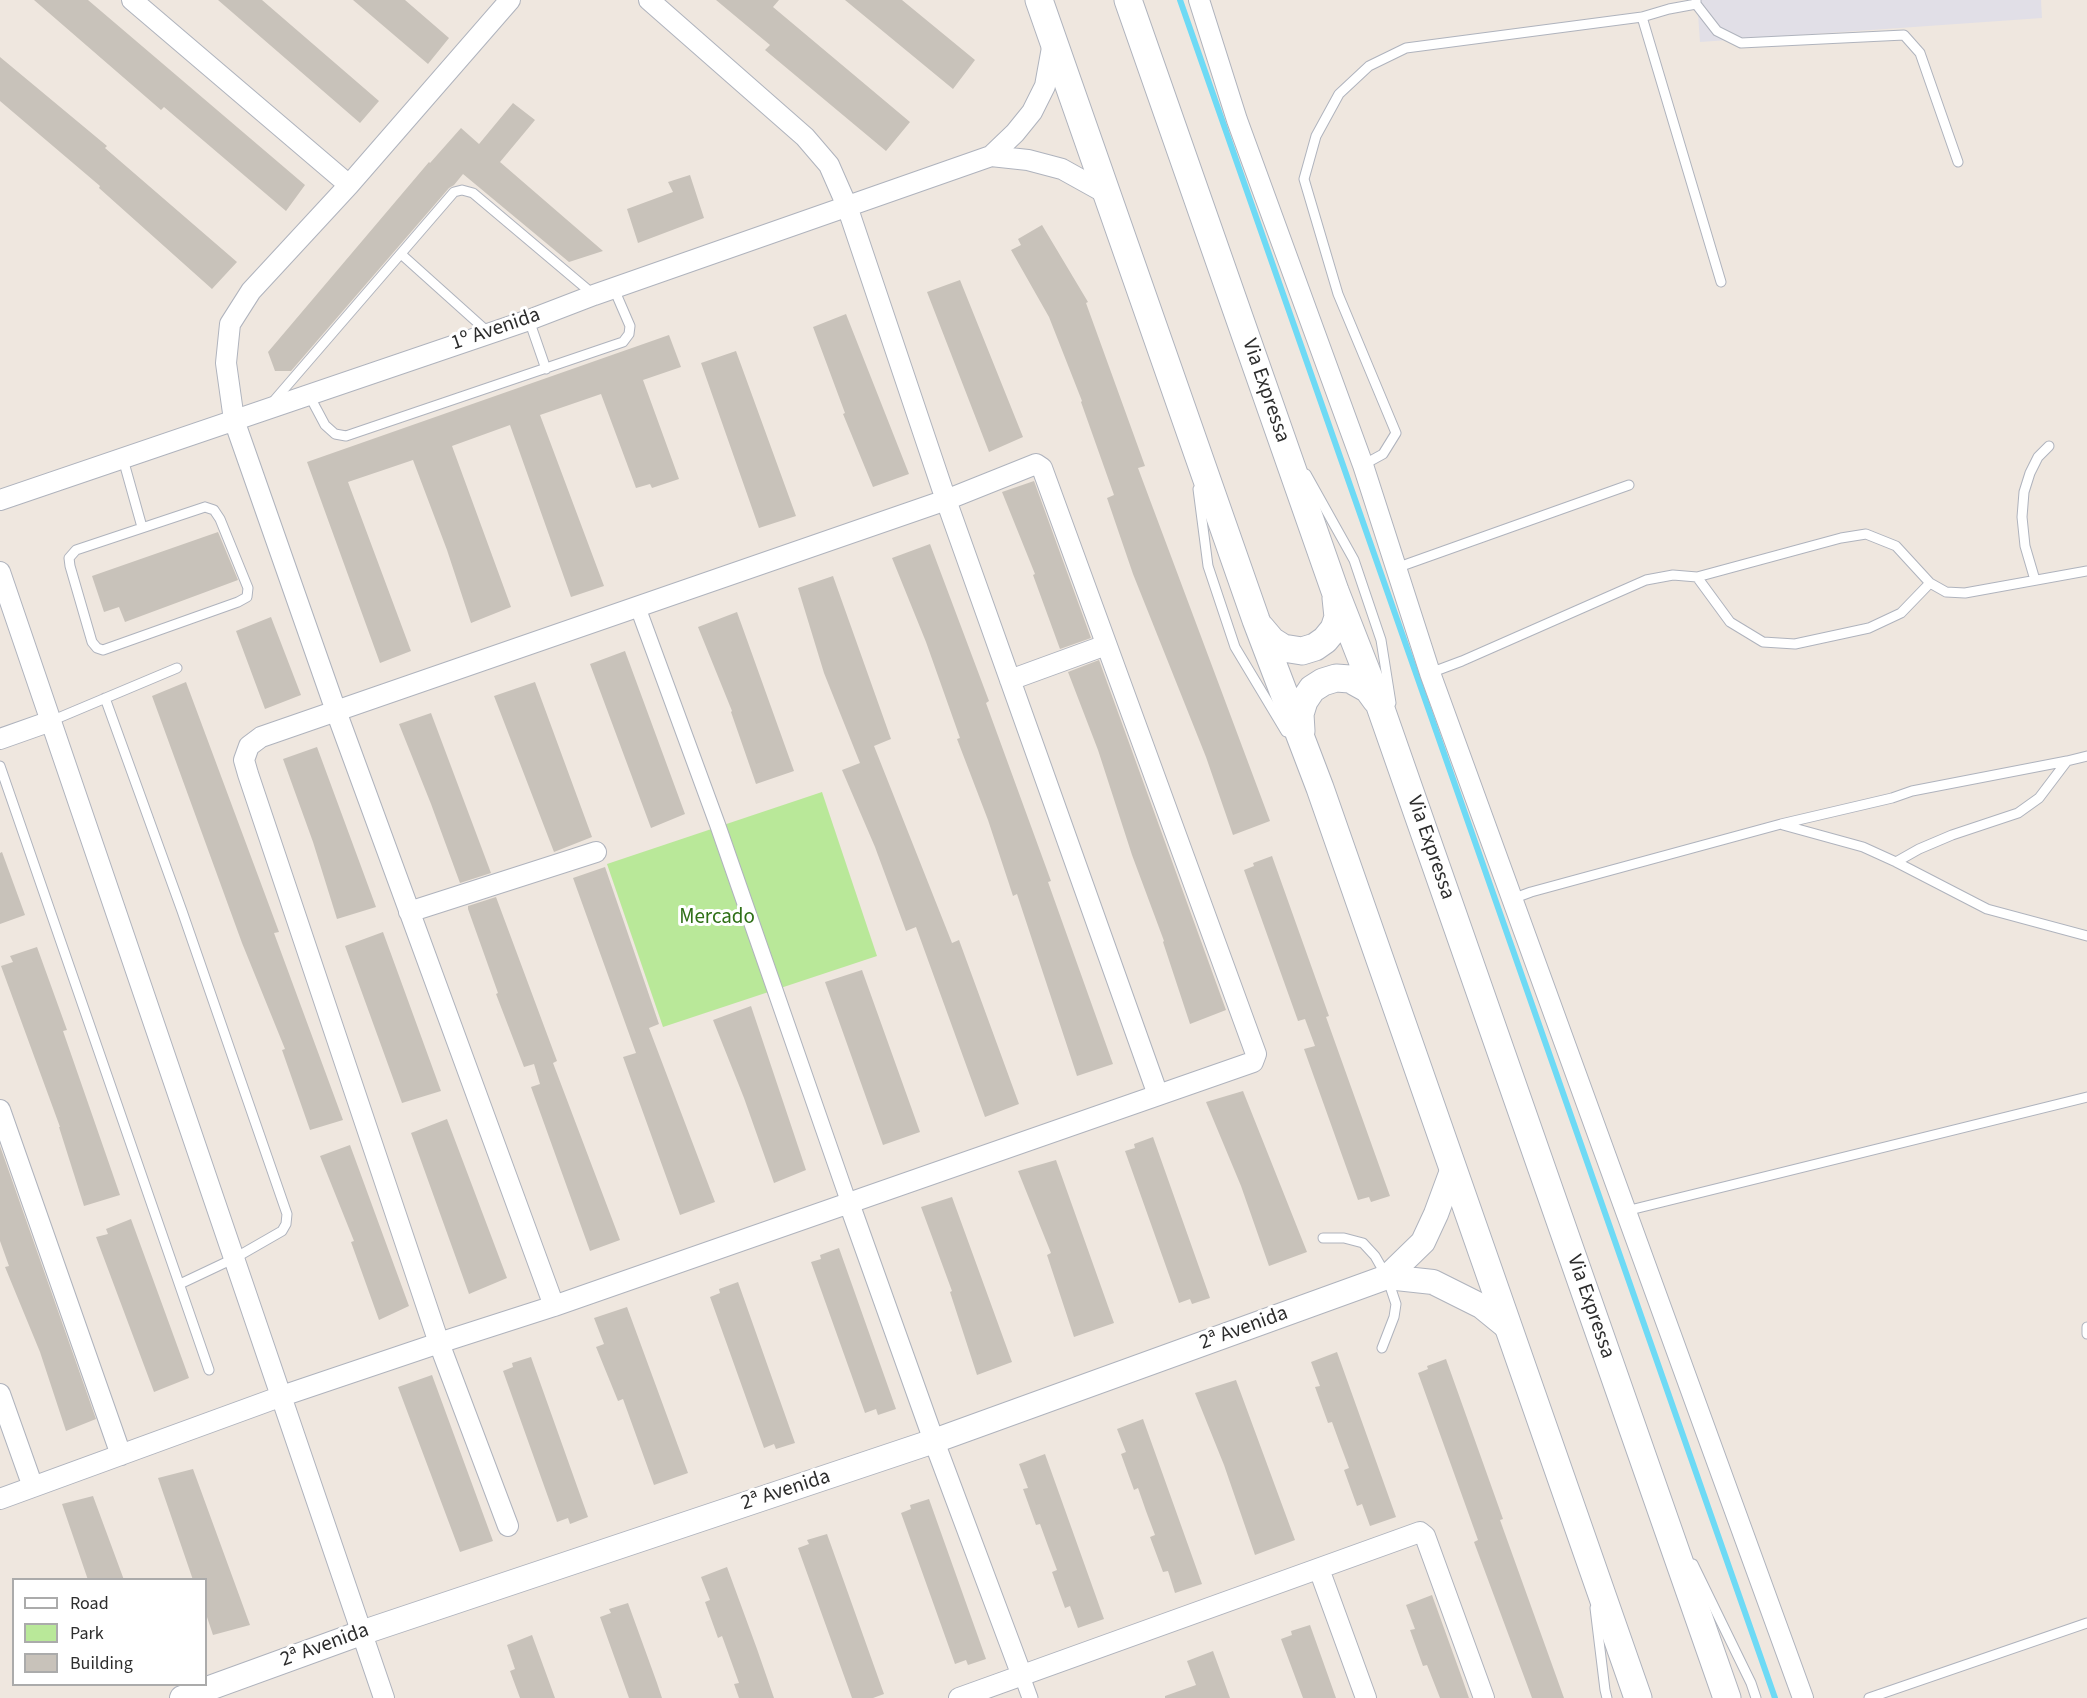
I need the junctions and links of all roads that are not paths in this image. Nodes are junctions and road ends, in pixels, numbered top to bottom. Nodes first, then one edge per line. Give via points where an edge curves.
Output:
1 (132, 0) edge
2 (510, 0) edge
3 (649, 0) edge
4 (1039, 0) edge
5 (1128, 0) edge
6 (1199, 0) edge
7 (1696, 2) edge
8 (1642, 17) junction
9 (1053, 42) junction
10 (991, 156) junction
11 (1958, 162) dead end
12 (349, 185) junction
13 (1107, 194) junction
14 (847, 206) junction
15 (401, 254) junction
16 (1721, 282) dead end
17 (614, 289) junction
18 (594, 295) junction
19 (529, 320) junction
20 (489, 333) junction
21 (546, 369) junction
22 (309, 395) junction
23 (268, 407) junction
24 (1273, 415) junction
25 (234, 420) junction
26 (1192, 436) junction
27 (2049, 446) dead end
28 (123, 459) junction
29 (1363, 465) junction
30 (1629, 485) dead end
31 (0, 500) edge
32 (946, 500) junction
33 (142, 527) junction
34 (1396, 568) junction
35 (2087, 571) edge
36 (0, 572) edge
37 (1697, 577) junction
38 (2035, 580) junction
39 (1930, 583) junction
40 (1335, 591) junction
41 (638, 608) junction
42 (1256, 620) junction
43 (1106, 645) junction
44 (177, 668) dead end
45 (1430, 674) junction
46 (1010, 680) junction
47 (105, 698) junction
48 (1380, 706) junction
49 (336, 711) junction
50 (51, 721) junction
51 (1301, 735) junction
52 (0, 739) edge
53 (2087, 756) edge
54 (2067, 761) junction
55 (1400, 762) junction
56 (0, 766) edge
57 (1320, 788) junction
58 (1781, 824) junction
59 (596, 852) dead end
60 (1896, 862) junction
61 (1512, 899) junction
62 (410, 912) junction
63 (2087, 936) edge
64 (1158, 1095) junction
65 (2087, 1096) edge
66 (0, 1110) edge
67 (1452, 1168) junction
68 (849, 1203) junction
69 (1626, 1211) junction
70 (1323, 1238) dead end
71 (235, 1258) junction
72 (1387, 1277) junction
73 (180, 1284) junction
74 (555, 1306) junction
75 (2087, 1327) edge
76 (1508, 1328) junction
77 (2087, 1334) edge
78 (439, 1343) junction
79 (1382, 1348) dead end
80 (209, 1370) dead end
81 (0, 1394) edge
82 (282, 1396) junction
83 (934, 1441) junction
84 (121, 1455) junction
85 (1648, 1471) junction
86 (33, 1487) junction
87 (0, 1499) edge
88 (508, 1526) dead end
89 (1684, 1545) dead end
90 (1588, 1556) junction
91 (1689, 1556) dead end
92 (1319, 1569) junction
93 (2087, 1623) edge
94 (361, 1633) junction
95 (1022, 1676) junction
96 (182, 1698) edge
97 (384, 1698) edge
98 (959, 1698) edge
99 (1030, 1698) edge
100 (1366, 1698) edge
101 (1484, 1698) edge
102 (1607, 1698) edge
103 (1638, 1698) edge
104 (1727, 1698) edge
105 (1756, 1698) edge
106 (1803, 1698) edge
107 (1869, 1698) edge

1 - 12 street
2 - 12 street
3 - 14 street via 804,136 829,165
4 - 9 main road
5 - 24 main road, Via Expressa
6 - 29 street via 1237,120
7 - 8 lane
7 - 11 lane via 1717,31 1741,43 1904,35 1920,53
8 - 16 lane
8 - 29 lane via 1406,48 1369,66 1339,94 1316,136 1304,179 1338,294 1396,433 1383,454
9 - 10 street via 1045,86 1032,112
9 - 13 main road
10 - 13 street via 1062,169
10 - 14 street, 1º Avenida
12 - 25 street via 250,291 230,324 226,363
13 - 26 main road
14 - 17 street, 1º Avenida
14 - 32 street
15 - 18 lane via 454,192 462,189 472,193
15 - 20 lane
15 - 23 lane
17 - 18 street, 1º Avenida
17 - 21 lane via 630,326 623,342
18 - 19 street, 1º Avenida
19 - 20 street, 1º Avenida
19 - 21 lane
20 - 22 street, 1º Avenida
21 - 22 lane via 346,436 335,434 325,425
22 - 23 street, 1º Avenida
23 - 25 street, 1º Avenida
24 - 40 main road, Via Expressa
24 - 55 lane via 1354,560 1382,640
25 - 28 street, 1º Avenida
25 - 49 street
26 - 42 main road
26 - 57 lane via 1208,566 1235,646
27 - 38 lane via 2030,472 2024,492 2025,546
28 - 31 street, 1º Avenida
28 - 33 lane
29 - 34 street
30 - 34 lane
32 - 41 street
32 - 43 street via 1031,465 1042,468
32 - 46 street
33 - 33 lane via 76,550 69,558 97,648 103,650 247,597 248,588 214,510 205,507
34 - 45 street
35 - 38 lane
36 - 50 street
37 - 39 lane via 1866,534 1896,546
37 - 39 lane via 1730,622 1762,642 1795,644 1869,628 1901,613
37 - 45 lane via 1673,575 1646,580
38 - 39 lane via 1965,593 1946,592
40 - 42 main road via 1336,624 1315,647 1302,651 1283,648 1267,637
40 - 48 main road, Via Expressa
41 - 49 street
41 - 68 street
42 - 51 main road
43 - 46 street
43 - 64 street via 1256,1054 1253,1062
44 - 47 lane
45 - 61 street
46 - 64 street
47 - 50 lane
47 - 71 lane via 287,1214 282,1231
48 - 51 main road via 1368,689 1356,681 1329,679 1312,689 1304,701
48 - 55 main road, Via Expressa
49 - 62 street
49 - 78 street via 261,737 249,746 244,760
50 - 52 street
50 - 71 street
51 - 57 main road
53 - 54 lane
54 - 58 lane via 1912,791
54 - 60 lane via 2039,798 2018,813 1919,849
55 - 85 main road, Via Expressa
56 - 73 lane
57 - 67 main road
58 - 60 lane via 1863,847
58 - 61 lane
59 - 62 street
60 - 63 lane via 1986,909
61 - 69 street
62 - 74 street
64 - 68 street
65 - 69 lane
66 - 84 street
67 - 72 street via 1423,1242
67 - 76 main road
68 - 74 street
68 - 83 street
69 - 106 street
70 - 72 lane via 1363,1243
71 - 73 lane
71 - 82 street
72 - 76 street via 1433,1282 1481,1306
72 - 79 lane via 1396,1304
72 - 83 street, 2ª Avenida
73 - 80 lane
74 - 78 street
75 - 77 lane
76 - 90 main road
78 - 82 street
78 - 88 street
81 - 86 street
82 - 84 street
82 - 94 street
83 - 94 street, 2ª Avenida
83 - 95 street
84 - 86 street
85 - 89 lane
85 - 104 main road, Via Expressa
86 - 87 street
90 - 102 lane
90 - 103 main road
91 - 105 lane
92 - 95 street
92 - 100 street
92 - 101 street via 1423,1533
93 - 107 lane
94 - 96 street, 2ª Avenida
94 - 97 street
95 - 98 street
95 - 99 street

